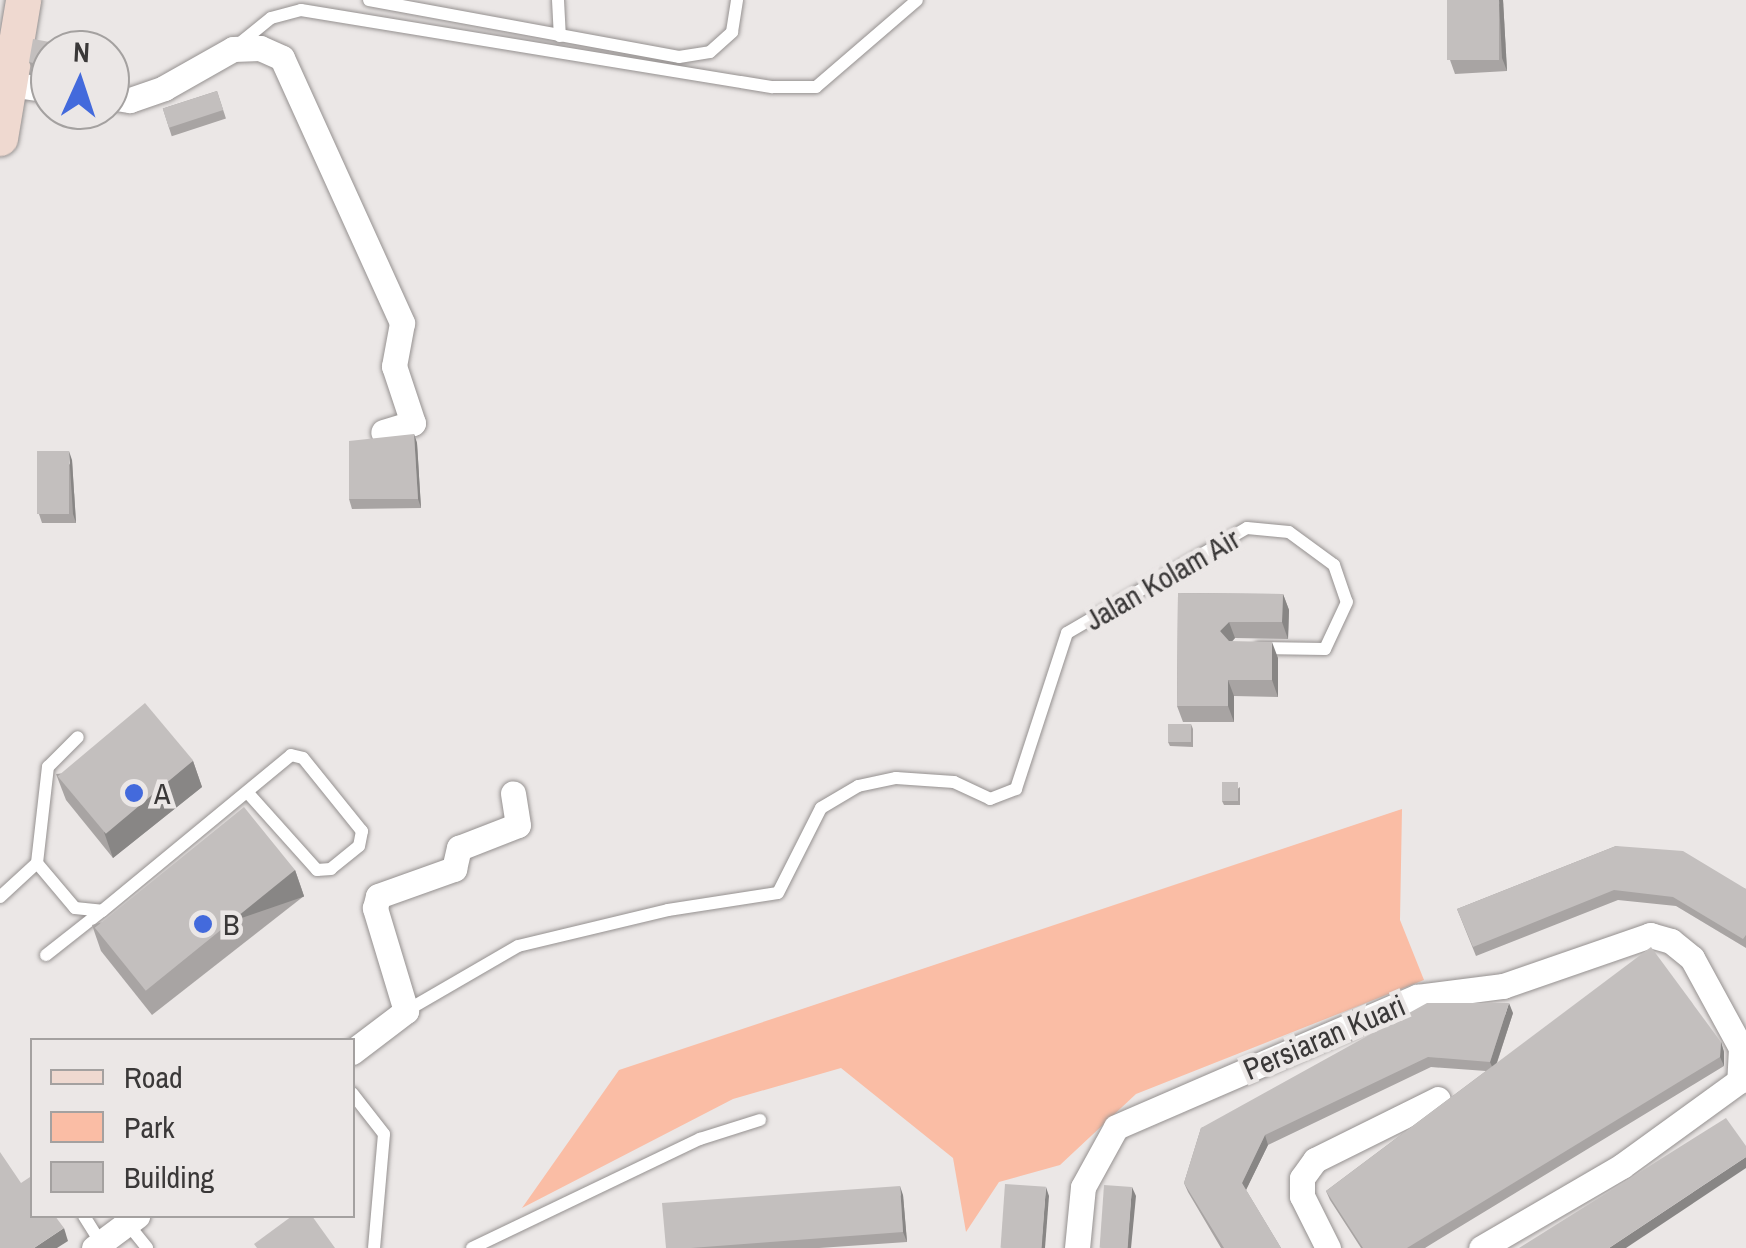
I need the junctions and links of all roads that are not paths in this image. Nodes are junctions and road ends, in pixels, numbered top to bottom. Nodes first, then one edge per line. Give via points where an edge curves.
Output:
1 (23, 0) edge
2 (368, 0) edge
3 (558, 0) edge
4 (737, 0) edge
5 (916, 0) edge
6 (560, 36) junction
7 (233, 49) junction
8 (9, 84) junction
9 (30, 87) edge
10 (130, 100) edge
11 (0, 138) edge
12 (382, 432) dead end
13 (1236, 648) edge
14 (78, 738) dead end
15 (248, 793) junction
16 (513, 793) dead end
17 (37, 862) junction
18 (0, 896) edge
19 (102, 911) junction
20 (46, 955) dead end
21 (406, 1011) junction
22 (355, 1050) edge
23 (355, 1098) edge
24 (1438, 1099) dead end
25 (760, 1120) dead end
26 (85, 1218) edge
27 (132, 1219) edge
28 (97, 1245) edge
29 (147, 1248) edge
30 (374, 1248) edge
31 (472, 1248) edge
32 (1077, 1248) edge
33 (1328, 1248) edge
34 (1481, 1248) edge

1 - 8 street
2 - 6 lane
3 - 6 lane
4 - 6 lane via 732,32 710,52 679,57
5 - 7 lane via 816,87 773,88 301,10 271,18
7 - 10 street
7 - 12 street via 260,48 282,58 402,323 394,366 413,423
8 - 9 street
8 - 11 street
13 - 21 lane, Jalan Kolam Air via 1326,649 1347,602 1334,565 1289,532 1247,528 1067,633 1016,789 990,799 954,782 896,778 858,786 821,808 778,893 668,910 518,946
14 - 17 lane via 48,767
15 - 15 lane via 290,755 303,758 362,831 360,846 331,870 316,870
15 - 19 lane
16 - 21 street via 518,826 460,848 454,869 378,896 375,908
17 - 18 lane
17 - 19 lane via 75,908
19 - 20 lane
21 - 22 street, Jalan Kolam Air
23 - 30 lane via 384,1134
24 - 33 street via 1308,1169 1302,1196
25 - 31 lane via 700,1139
26 - 28 lane
27 - 28 street
27 - 29 lane
32 - 34 street, Persiaran Kuari via 1083,1187 1116,1127 1418,997 1502,986 1650,936 1671,942 1692,958 1740,1048 1738,1081 1622,1166

